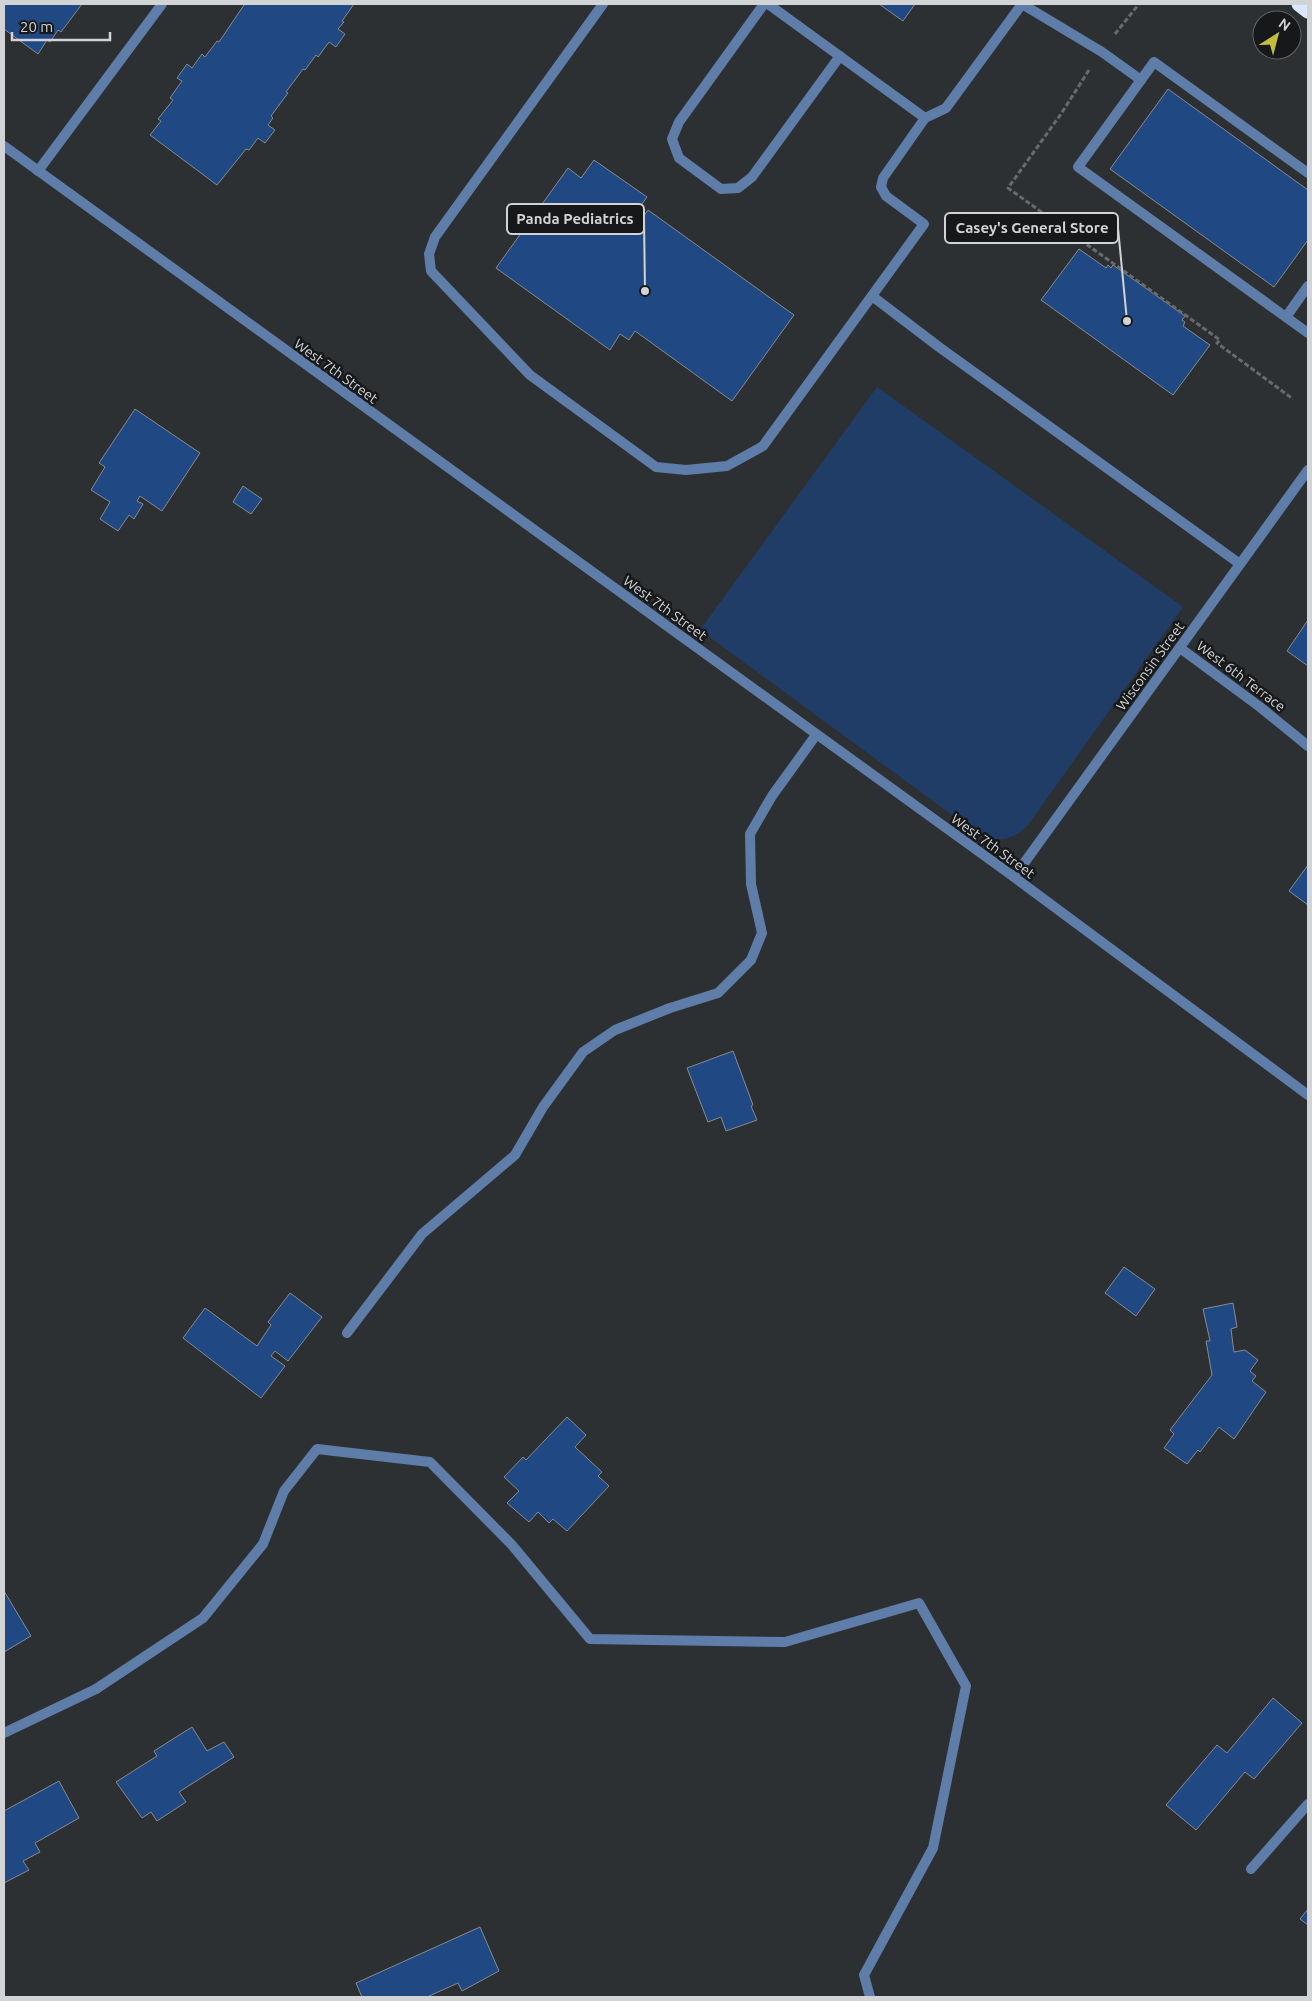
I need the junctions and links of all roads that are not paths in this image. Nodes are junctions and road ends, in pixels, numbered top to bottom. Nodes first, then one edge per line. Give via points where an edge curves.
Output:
1 (162, 4) edge
2 (603, 4) edge
3 (766, 4) edge
4 (1022, 4) edge
5 (1299, 4) edge
6 (1308, 11) edge
7 (840, 56) junction
8 (1141, 80) junction
9 (925, 118) junction
10 (4, 146) edge
11 (38, 171) junction
12 (1308, 173) edge
13 (1308, 286) edge
14 (872, 296) junction
15 (1286, 317) junction
16 (1308, 333) edge
17 (1308, 470) edge
18 (1240, 564) junction
19 (1180, 648) junction
20 (816, 735) junction
21 (1308, 746) edge
22 (1014, 877) junction
23 (1308, 1095) edge
24 (347, 1333) dead end
25 (4, 1733) edge
26 (1308, 1804) edge
27 (1251, 1870) dead end
28 (870, 1997) edge

1 - 11 street
2 - 14 street via 435,237 429,254 431,271 530,375 656,467 686,470 727,466 763,446
3 - 7 street
3 - 7 street via 679,122 672,139 679,158 721,188 738,188 752,177
4 - 8 street via 1102,52
4 - 9 street via 946,108
5 - 6 highway
7 - 9 street
8 - 12 street via 1154,62
8 - 15 street via 1078,167
9 - 14 street via 883,178 881,187 886,196 924,224
10 - 11 street, West 7th Street
11 - 20 street, West 7th Street
13 - 15 street
14 - 18 street
15 - 16 street
17 - 18 street, Wisconsin Street
18 - 19 street, Wisconsin Street
19 - 21 street, West 6th Terrace
19 - 22 street, Wisconsin Street
20 - 22 street, West 7th Street
20 - 24 street via 772,796 750,834 751,884 762,933 751,960 718,993 615,1030 583,1052 543,1107 515,1155 422,1234
22 - 23 street, West 7th Street
25 - 28 street via 96,1689 203,1618 263,1544 284,1491 317,1449 430,1462 512,1545 590,1639 785,1642 919,1603 966,1686 933,1848 864,1975
26 - 27 street

